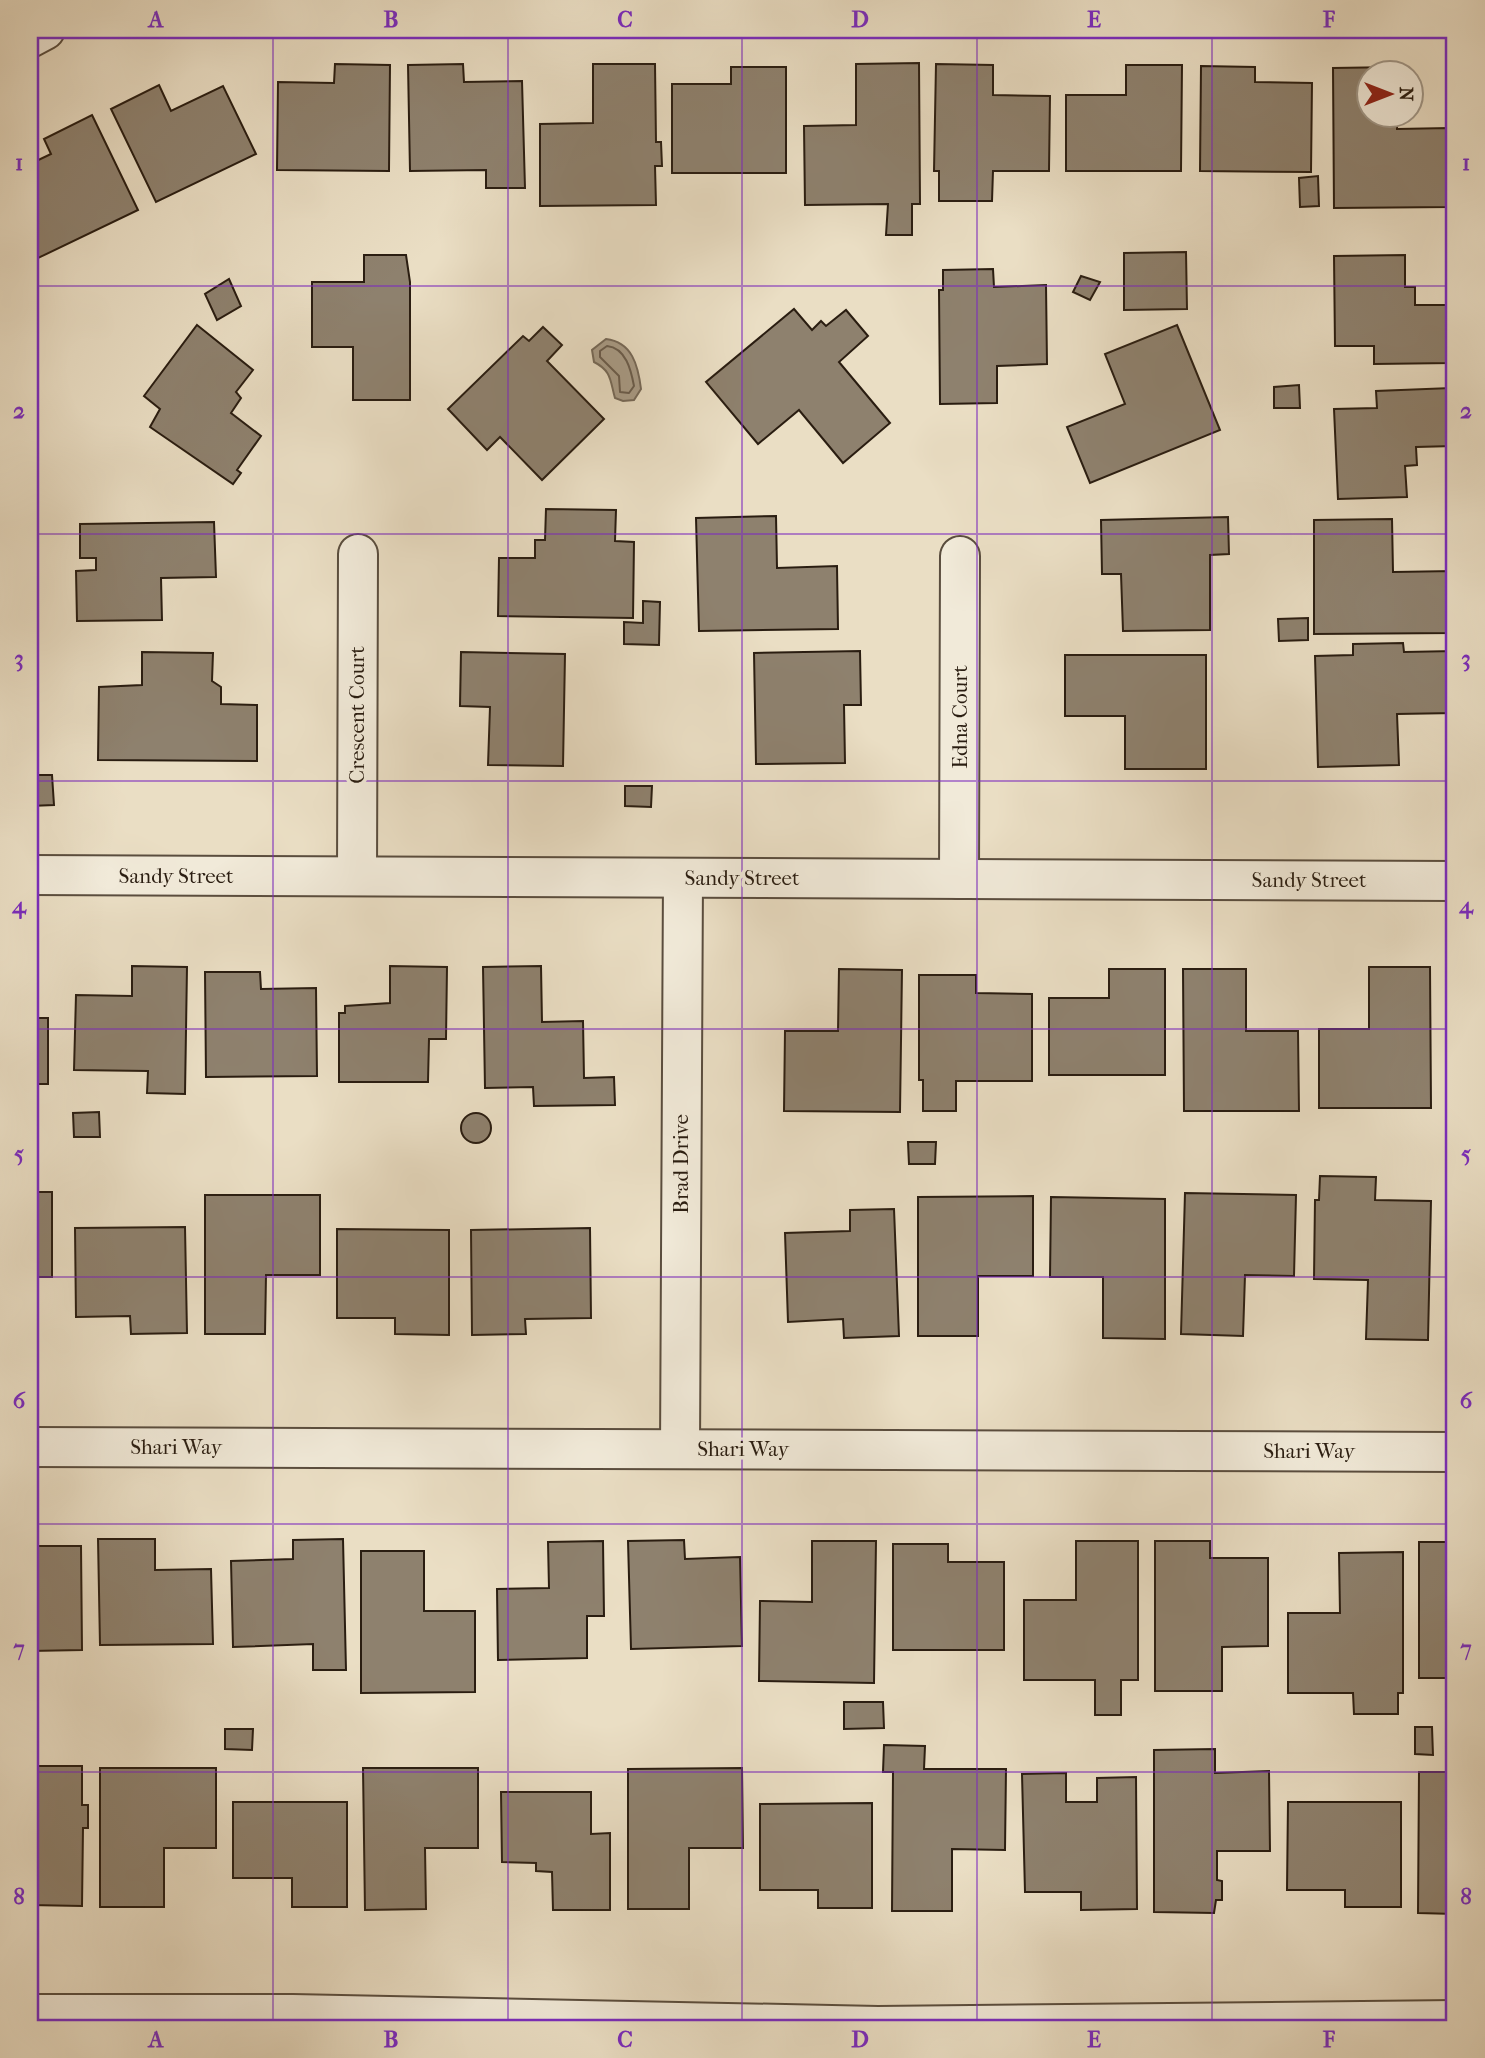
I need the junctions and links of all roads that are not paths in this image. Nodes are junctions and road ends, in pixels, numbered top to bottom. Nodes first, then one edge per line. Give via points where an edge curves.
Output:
1 (45, 30) edge
2 (30, 38) edge
3 (358, 554) dead end
4 (960, 556) dead end
5 (30, 875) edge
6 (357, 876) junction
7 (683, 878) junction
8 (959, 879) junction
9 (1455, 881) edge
10 (30, 1447) edge
11 (680, 1449) junction
12 (1455, 1452) edge
13 (30, 2014) edge
14 (1455, 2020) edge
15 (293, 2021) edge
16 (1378, 2024) edge
17 (878, 2027) edge

1 - 2 street
3 - 6 street, Crescent Court
4 - 8 street, Edna Court
5 - 6 street, Sandy Street
6 - 7 street, Sandy Street
7 - 8 street, Sandy Street
7 - 11 street, Brad Drive
8 - 9 street, Sandy Street
10 - 11 street, Shari Way
11 - 12 street, Shari Way
13 - 15 street
14 - 16 street
15 - 17 street
16 - 17 street

